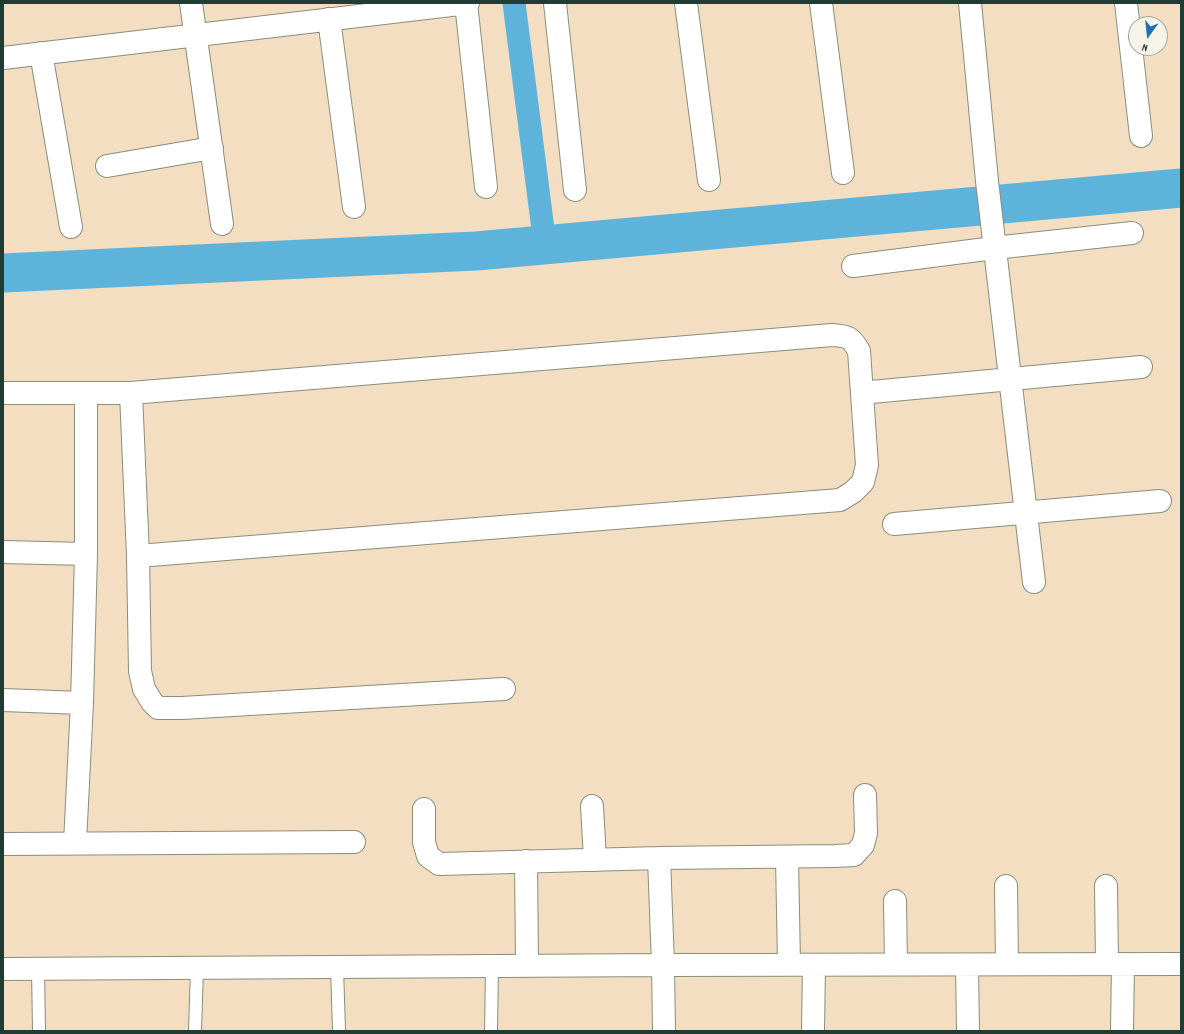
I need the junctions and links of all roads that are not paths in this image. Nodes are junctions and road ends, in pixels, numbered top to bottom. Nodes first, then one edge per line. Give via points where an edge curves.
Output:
1 (191, 3) edge
2 (466, 3) edge
3 (555, 3) edge
4 (686, 3) edge
5 (821, 3) edge
6 (970, 3) edge
7 (1126, 3) edge
8 (329, 19) junction
9 (196, 35) junction
10 (41, 53) junction
11 (3, 58) edge
12 (1141, 136) dead end
13 (212, 148) junction
14 (108, 166) dead end
15 (843, 173) dead end
16 (709, 180) dead end
17 (486, 188) dead end
18 (575, 190) dead end
19 (354, 207) dead end
20 (222, 224) dead end
21 (71, 227) dead end
22 (1132, 233) dead end
23 (994, 248) junction
24 (853, 266) dead end
25 (1141, 367) dead end
26 (1010, 379) junction
27 (871, 392) dead end
28 (3, 393) edge
29 (86, 393) junction
30 (131, 393) junction
31 (1160, 501) dead end
32 (1026, 513) junction
33 (894, 524) dead end
34 (3, 552) edge
35 (86, 554) junction
36 (138, 556) junction
37 (1034, 582) dead end
38 (504, 689) dead end
39 (3, 700) edge
40 (82, 702) junction
41 (865, 795) dead end
42 (592, 806) dead end
43 (424, 809) dead end
44 (354, 842) dead end
45 (75, 843) junction
46 (3, 844) edge
47 (787, 857) junction
48 (659, 858) junction
49 (595, 860) junction
50 (526, 861) junction
51 (1006, 886) dead end
52 (1106, 886) dead end
53 (895, 901) dead end
54 (896, 964) junction
55 (1007, 964) junction
56 (1115, 964) junction
57 (1181, 964) edge
58 (527, 965) junction
59 (663, 965) junction
60 (789, 965) junction
61 (814, 965) junction
62 (967, 965) junction
63 (492, 966) junction
64 (337, 967) junction
65 (197, 968) junction
66 (3, 969) edge
67 (38, 969) junction
68 (39, 1031) edge
69 (195, 1031) edge
70 (339, 1031) edge
71 (491, 1031) edge
72 (664, 1031) edge
73 (813, 1031) edge
74 (968, 1031) edge
75 (1122, 1031) edge

1 - 9 street
2 - 8 street
2 - 17 street
3 - 18 street
4 - 16 street
5 - 15 street
6 - 23 street
7 - 12 street
8 - 9 street
8 - 19 street
9 - 10 street
9 - 13 street
10 - 11 street
10 - 21 street
13 - 14 street
13 - 20 street
22 - 23 street
23 - 24 street
23 - 26 street
25 - 26 street
26 - 27 street
26 - 32 street
28 - 29 street
29 - 30 street
29 - 35 street
30 - 36 street
30 - 36 street via 832,335 845,336 853,340 859,351 867,465 863,482 840,500
31 - 32 street
32 - 33 street
32 - 37 street
34 - 35 street
35 - 40 street
36 - 38 street via 140,671 144,689 158,708
39 - 40 street
40 - 45 street
41 - 47 street via 866,832 863,845 854,855
42 - 49 street
43 - 50 street via 424,842 428,856 439,864
44 - 45 street
45 - 46 street
47 - 48 street
47 - 60 street
48 - 49 street
48 - 59 street
49 - 50 street
50 - 58 street
51 - 55 street
52 - 56 street
53 - 54 street
54 - 61 street
54 - 62 street
55 - 56 street
55 - 62 street
56 - 57 street
56 - 75 street
58 - 59 street
58 - 63 street
59 - 60 street
59 - 72 street
60 - 61 street
61 - 73 street
62 - 74 street
63 - 64 street
63 - 71 lane
64 - 65 street
64 - 70 lane
65 - 67 street
65 - 69 lane
66 - 67 street
67 - 68 lane

